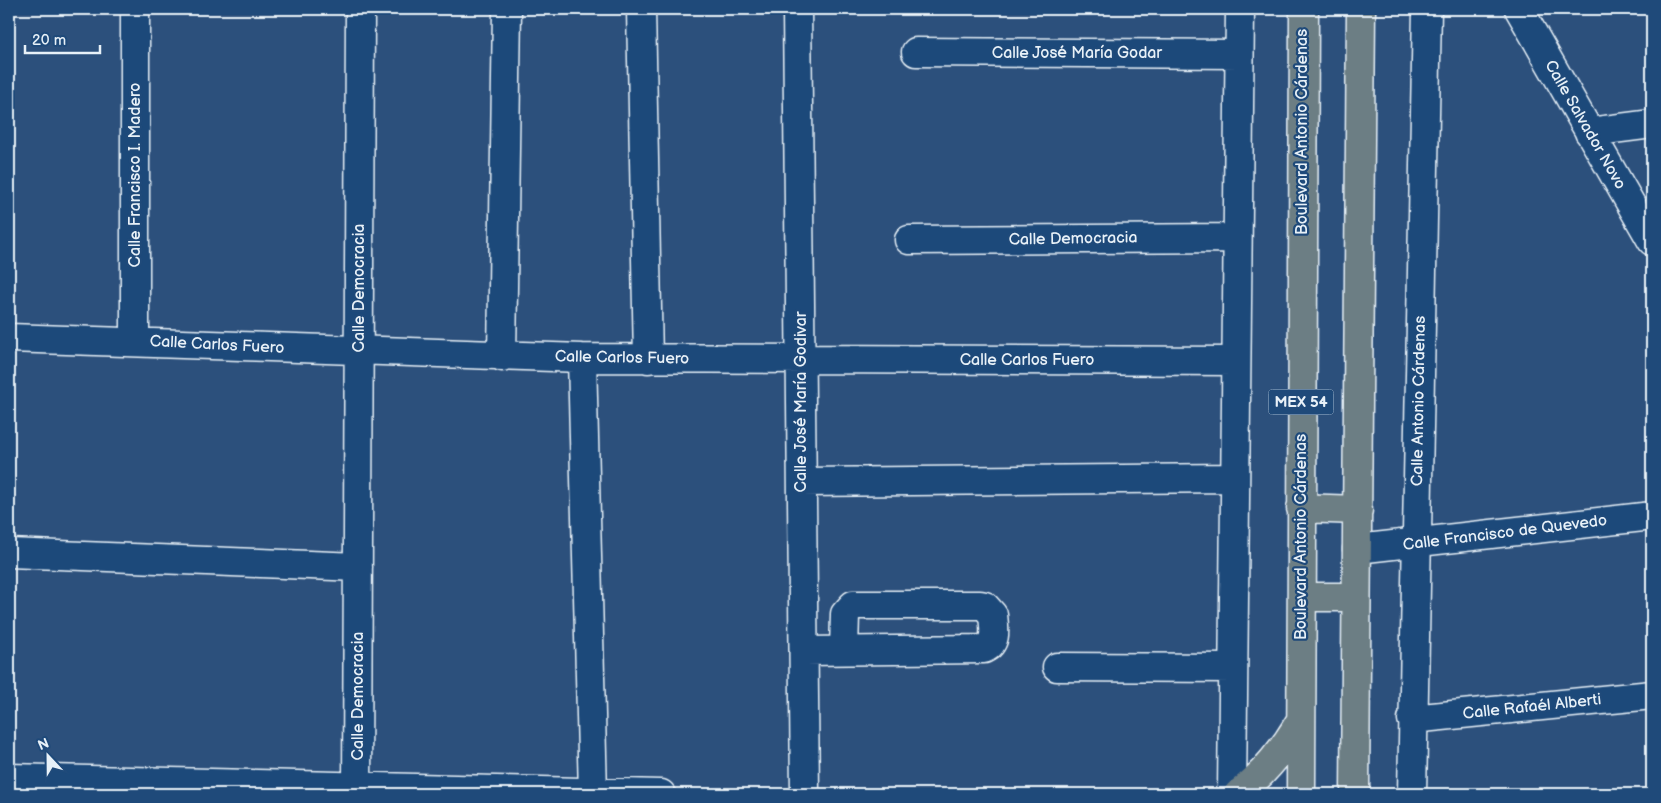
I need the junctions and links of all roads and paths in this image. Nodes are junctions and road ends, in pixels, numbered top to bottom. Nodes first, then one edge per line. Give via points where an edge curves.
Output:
1 (135, 9) edge
2 (360, 9) edge
3 (507, 9) edge
4 (641, 9) edge
5 (798, 9) edge
6 (1240, 9) edge
7 (1304, 9) edge
8 (1361, 9) edge
9 (1427, 9) edge
10 (1519, 9) edge
11 (916, 52) dead end
12 (1239, 54) junction
13 (1652, 124) edge
14 (1588, 132) junction
15 (1237, 238) junction
16 (909, 240) dead end
17 (1652, 241) edge
18 (9, 338) edge
19 (135, 342) junction
20 (359, 352) junction
21 (502, 357) junction
22 (582, 358) junction
23 (648, 359) junction
24 (801, 360) junction
25 (1235, 361) junction
26 (1234, 478) junction
27 (802, 482) junction
28 (1300, 508) junction
29 (1358, 510) junction
30 (1652, 516) edge
31 (1416, 544) junction
32 (1357, 549) junction
33 (9, 553) edge
34 (358, 567) junction
35 (1302, 597) junction
36 (1356, 597) junction
37 (844, 650) junction
38 (805, 651) junction
39 (1058, 667) dead end
40 (1232, 668) junction
41 (1652, 695) edge
42 (1412, 719) junction
43 (1299, 723) junction
44 (9, 778) edge
45 (60, 787) edge
46 (205, 788) edge
47 (357, 791) edge
48 (593, 793) edge
49 (660, 794) edge
50 (805, 794) edge
51 (1232, 794) edge
52 (1238, 794) edge
53 (1301, 794) edge
54 (1355, 794) edge
55 (1412, 794) edge

1 - 19 street, Calle Francisco I. Madero
2 - 20 street, Calle Democracia
3 - 21 street
4 - 23 street
5 - 24 street, Calle José María Godivar
6 - 12 street
7 - 28 main road, Boulevard Antonio Cárdenas / MEX 54
8 - 29 main road
9 - 31 street, Calle Antonio Cárdenas
10 - 14 street, Calle Salvador Novo
11 - 12 street, Calle José María Godar
12 - 15 street
13 - 14 street
14 - 17 street, Calle Salvador Novo
15 - 16 street, Calle Democracia
15 - 25 street
18 - 19 street, Calle Carlos Fuero
19 - 20 street, Calle Carlos Fuero
20 - 21 street, Calle Carlos Fuero
20 - 34 street, Calle Democracia
21 - 22 street, Calle Carlos Fuero
22 - 23 street, Calle Carlos Fuero
22 - 48 street
23 - 24 street, Calle Carlos Fuero
24 - 25 street, Calle Carlos Fuero
24 - 27 street, Calle José María Godivar
25 - 26 street
26 - 27 street
26 - 40 street
27 - 38 street, Calle José María Godivar
28 - 29 main road
28 - 35 main road, Boulevard Antonio Cárdenas / MEX 54
29 - 32 main road
30 - 31 street, Calle Francisco de Quevedo
31 - 32 street, Calle Francisco de Quevedo
31 - 42 street, Calle Antonio Cárdenas
32 - 36 main road
33 - 34 street
34 - 47 street, Calle Democracia
35 - 36 main road
35 - 43 main road, Boulevard Antonio Cárdenas / MEX 54
36 - 54 main road
37 - 37 street via 984,649 994,638 993,615 980,605 853,605 845,614
37 - 38 street
38 - 50 street, Calle José María Godivar
39 - 40 street
40 - 51 street
41 - 42 street, Calle Rafaél Alberti
42 - 55 street, Calle Antonio Cárdenas
43 - 52 main road via 1283,751
43 - 53 main road, Boulevard Antonio Cárdenas / MEX 54
44 - 45 street
45 - 46 street
46 - 47 street
47 - 48 street
48 - 49 street

